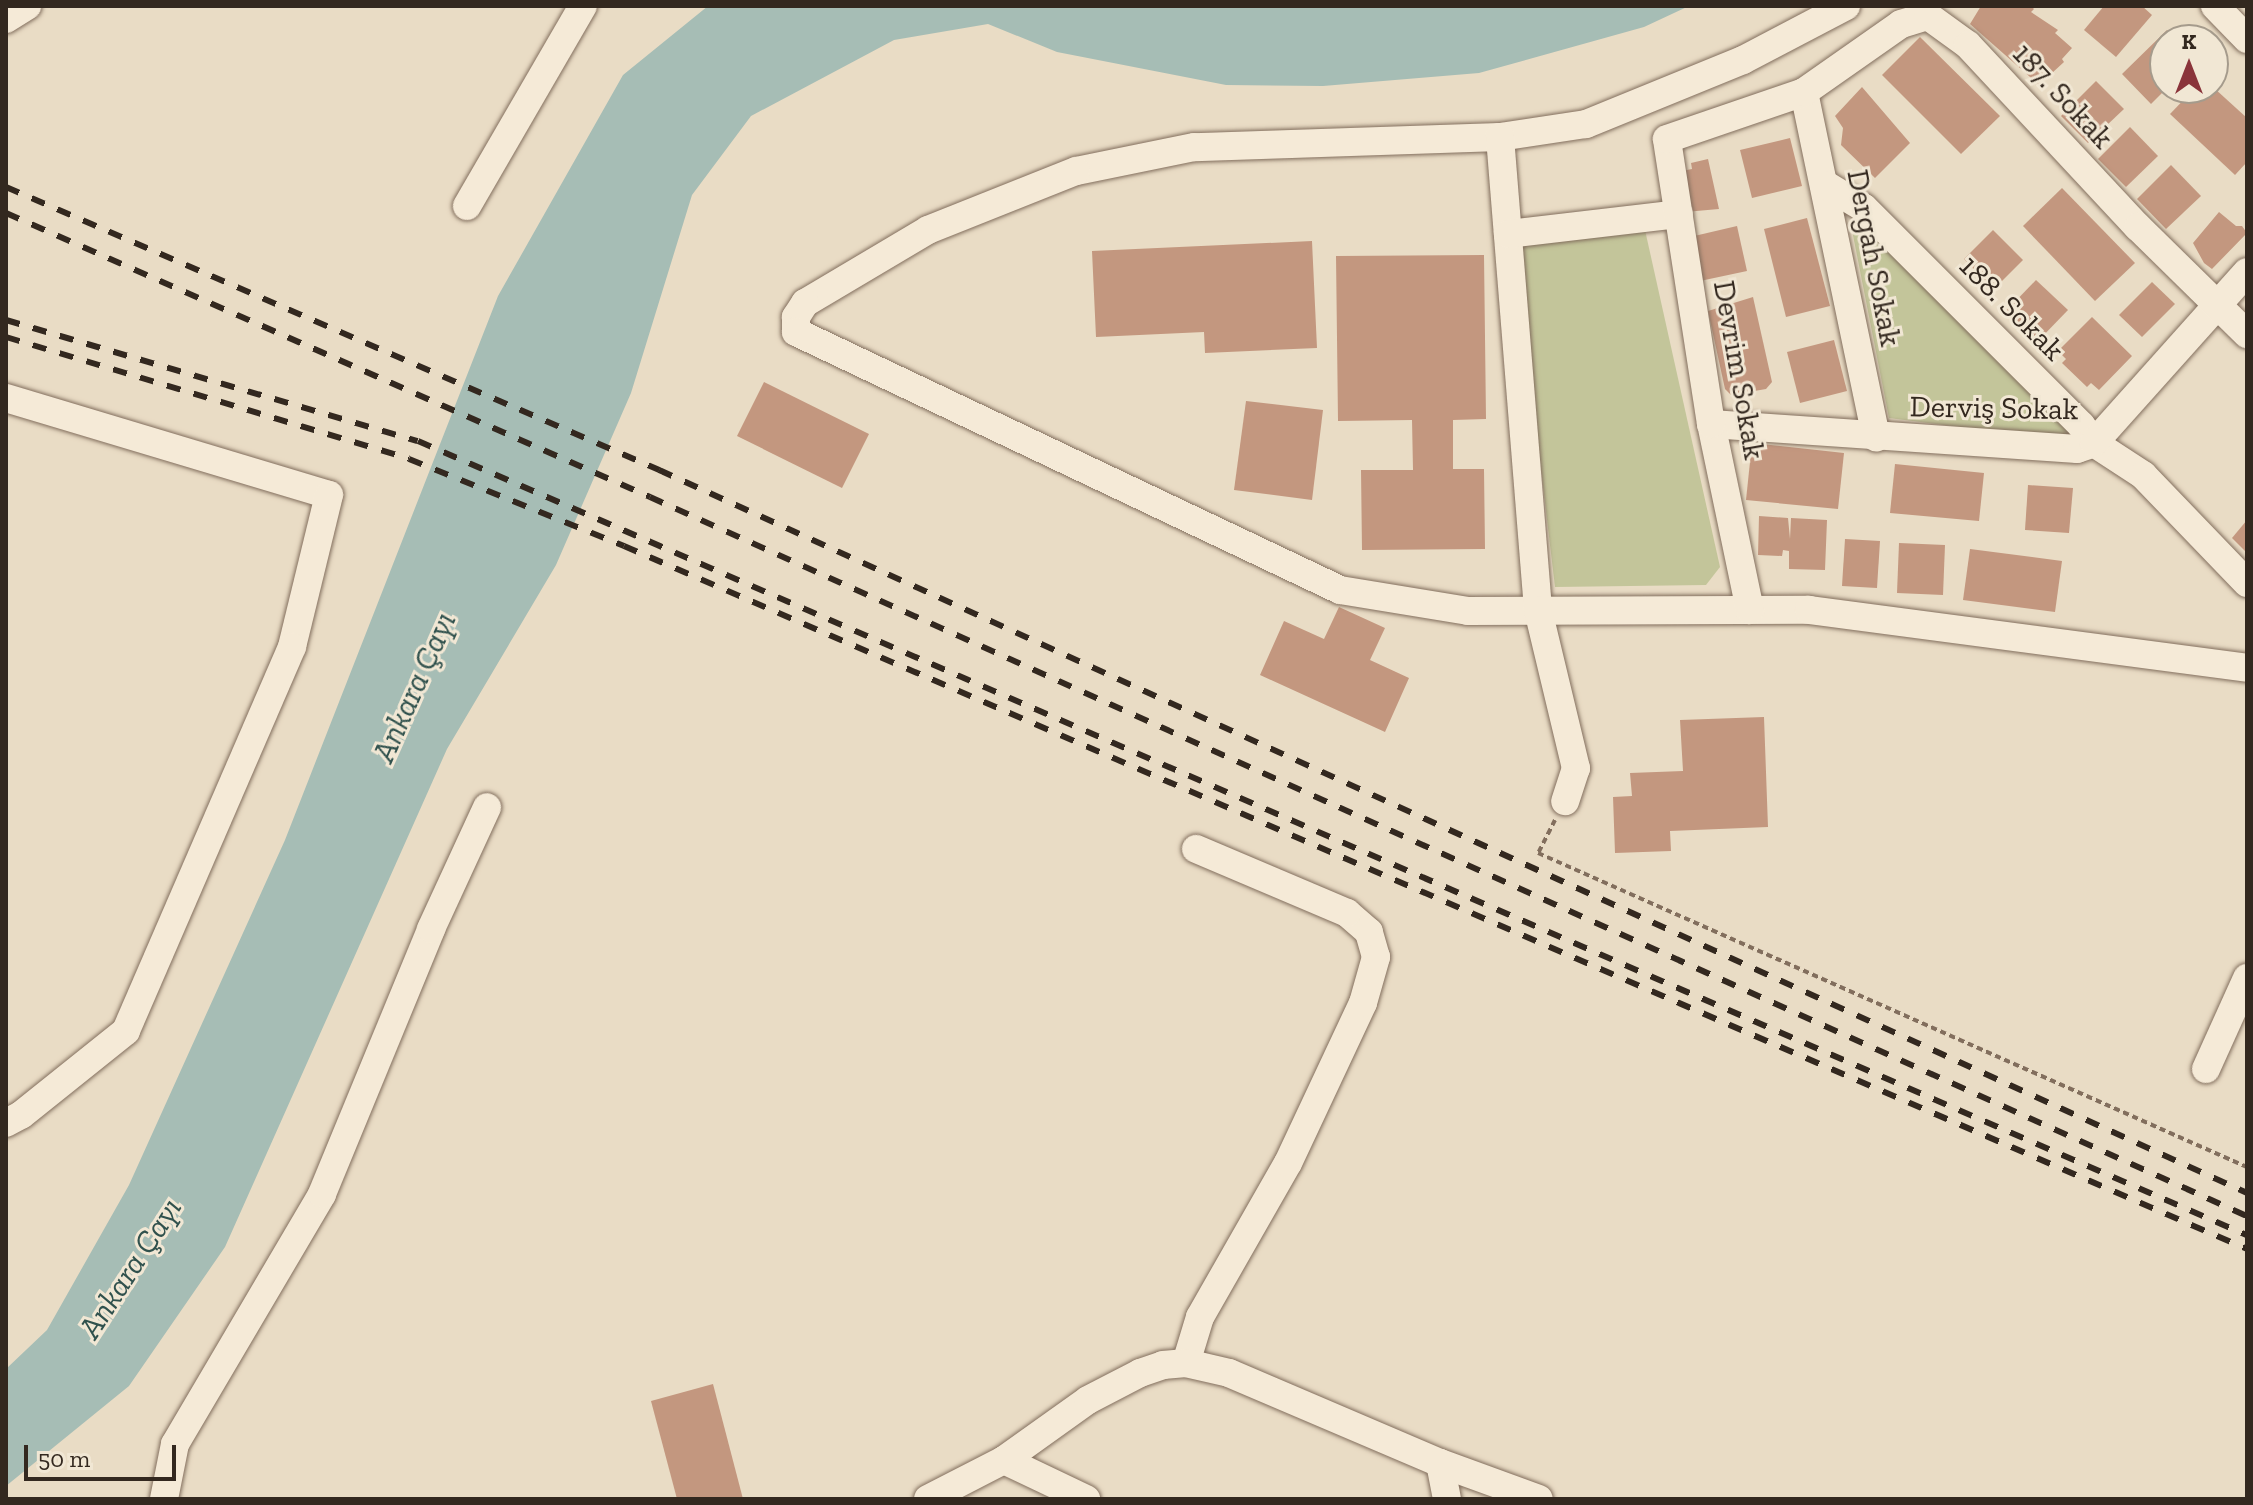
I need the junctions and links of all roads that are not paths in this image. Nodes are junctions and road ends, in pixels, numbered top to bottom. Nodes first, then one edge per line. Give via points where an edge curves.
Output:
1 (27, 6) edge
2 (583, 6) edge
3 (1846, 6) edge
4 (2215, 6) edge
5 (6, 19) edge
6 (2247, 39) edge
7 (1804, 92) junction
8 (1500, 137) junction
9 (1667, 139) joint
10 (1826, 185) junction
11 (467, 206) dead end
12 (1679, 214) junction
13 (1508, 234) junction
14 (2247, 272) edge
15 (2217, 304) junction
16 (2247, 334) edge
17 (6, 398) edge
18 (1711, 424) junction
19 (1876, 438) junction
20 (2094, 443) junction
21 (2247, 583) edge
22 (1538, 610) junction
23 (1750, 610) junction
24 (2247, 668) edge
25 (1565, 801) road end
26 (487, 807) dead end
27 (1196, 849) dead end
28 (2247, 978) edge
29 (2206, 1069) dead end
30 (6, 1123) edge
31 (1186, 1363) junction
32 (1004, 1460) junction
33 (1440, 1463) junction
34 (164, 1499) edge
35 (928, 1499) edge
36 (1086, 1499) edge
37 (1447, 1499) edge
38 (1539, 1499) edge

1 - 5 street
2 - 11 street
3 - 8 street via 1743,60 1586,124
4 - 6 street
7 - 9 street, 187. Sokak
7 - 10 street, Dergah Sokak
7 - 15 street, 187. Sokak via 1901,24 1928,16 1968,45
8 - 13 street
8 - 22 street via 1194,147 1076,171 928,230 805,303 796,317 796,332 1340,590 1468,611
9 - 12 street, Devrim Sokak
10 - 19 street, Dergah Sokak
10 - 20 street, 188. Sokak via 1864,208
12 - 13 street
12 - 18 street, Devrim Sokak
13 - 22 street
14 - 15 street, Derviş Sokak
15 - 16 street, 187. Sokak
15 - 20 street, Derviş Sokak
17 - 30 street via 329,495 292,647 126,1031
18 - 19 street, Derviş Sokak
18 - 23 street, Devrim Sokak
19 - 20 street, Derviş Sokak via 2077,449
20 - 21 street, 188. Sokak via 2143,475
22 - 23 street
22 - 25 street via 1576,768
23 - 24 street via 1809,610
26 - 34 street via 322,1194 175,1444
27 - 31 street via 1347,913 1369,932 1376,957 1357,1017 1288,1163 1206,1304
28 - 29 street
31 - 32 street via 1140,1373 1088,1400
31 - 33 street via 1229,1373
32 - 35 street
32 - 36 street
33 - 37 street
33 - 38 street

